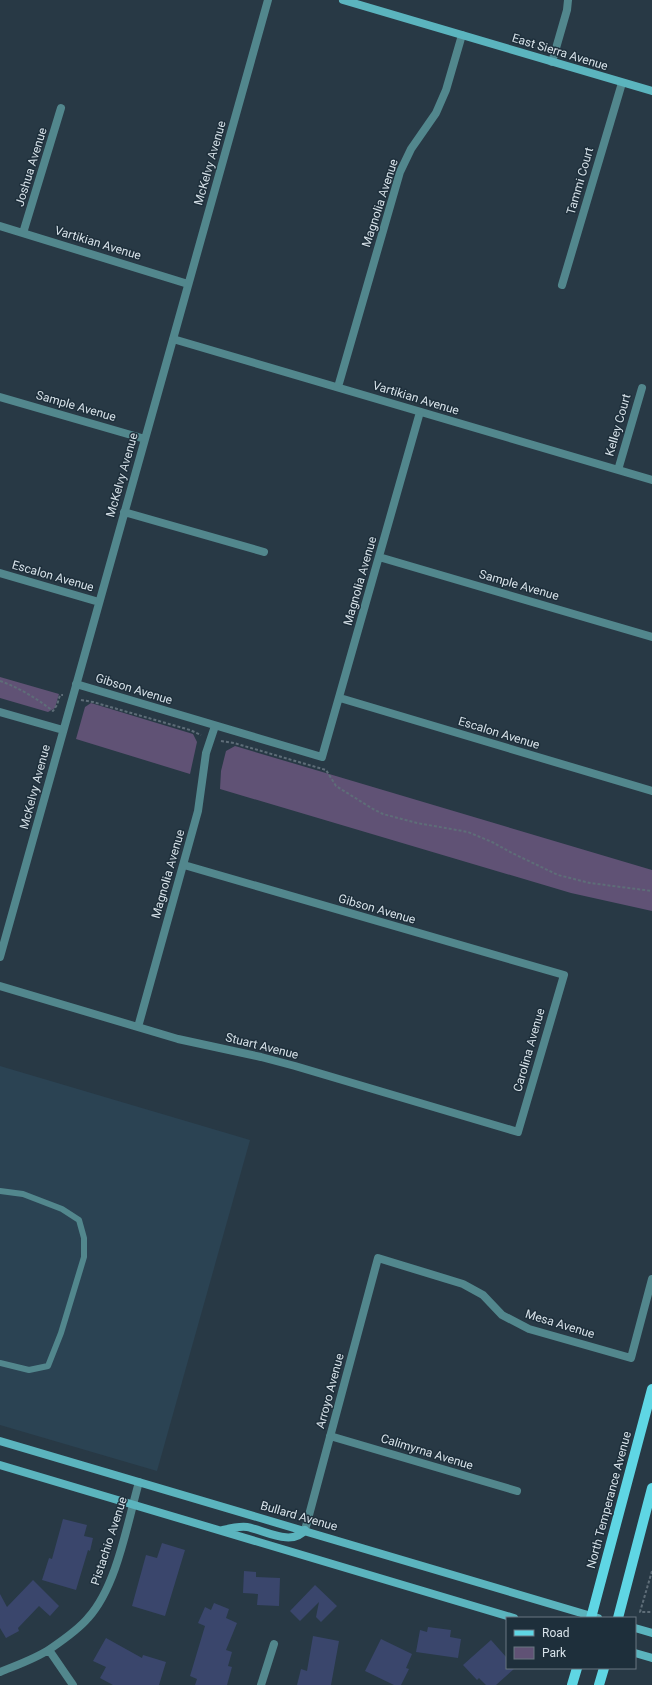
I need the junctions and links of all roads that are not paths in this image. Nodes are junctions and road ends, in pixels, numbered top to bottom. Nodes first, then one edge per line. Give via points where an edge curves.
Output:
1 (268, 0) edge
2 (343, 0) edge
3 (568, 0) edge
4 (462, 35) junction
5 (552, 62) junction
6 (622, 83) junction
7 (652, 92) edge
8 (61, 108) dead end
9 (0, 226) edge
10 (23, 233) junction
11 (188, 284) junction
12 (562, 285) dead end
13 (173, 339) junction
14 (338, 387) junction
15 (642, 388) dead end
16 (0, 396) edge
17 (420, 412) junction
18 (145, 439) junction
19 (618, 470) junction
20 (652, 480) edge
21 (124, 512) junction
22 (264, 552) dead end
23 (379, 557) junction
24 (0, 573) edge
25 (99, 602) junction
26 (652, 637) edge
27 (76, 684) junction
28 (340, 698) junction
29 (0, 712) edge
30 (215, 726) junction
31 (63, 730) junction
32 (322, 757) joint
33 (652, 791) edge
34 (184, 865) junction
35 (0, 957) edge
36 (564, 975) joint
37 (0, 986) edge
38 (138, 1027) junction
39 (518, 1132) joint
40 (0, 1191) edge
41 (378, 1258) joint
42 (652, 1279) edge
43 (0, 1362) edge
44 (652, 1389) edge
45 (330, 1436) junction
46 (0, 1441) edge
47 (0, 1465) edge
48 (139, 1482) junction
49 (652, 1488) edge
50 (517, 1491) dead end
51 (133, 1504) junction
52 (222, 1530) junction
53 (305, 1530) junction
54 (511, 1617) edge
55 (593, 1617) edge
56 (618, 1617) edge
57 (636, 1628) edge
58 (652, 1633) edge
59 (274, 1644) dead end
60 (49, 1650) junction
61 (636, 1653) edge
62 (652, 1658) edge
63 (577, 1669) edge
64 (604, 1669) edge
65 (0, 1672) edge
66 (73, 1685) edge
67 (261, 1685) edge
68 (572, 1685) edge
69 (599, 1685) edge

1 - 11 street, McKelvy Avenue
2 - 4 main road, East Sierra Avenue
3 - 5 street
4 - 5 main road, East Sierra Avenue
4 - 14 street, Magnolia Avenue via 446,90 436,113 411,150 400,172
5 - 6 main road, East Sierra Avenue
6 - 7 main road, East Sierra Avenue
6 - 12 street, Tammi Court
8 - 10 street, Joshua Avenue
9 - 10 street, Vartikian Avenue
10 - 11 street, Vartikian Avenue
11 - 13 street, McKelvy Avenue
13 - 14 street, Vartikian Avenue
13 - 18 street, McKelvy Avenue
14 - 17 street, Vartikian Avenue
15 - 19 street, Kelley Court
16 - 18 street, Sample Avenue
17 - 19 street, Vartikian Avenue
17 - 23 street, Magnolia Avenue
18 - 21 street, McKelvy Avenue
19 - 20 street, Vartikian Avenue
21 - 22 street
21 - 25 street, McKelvy Avenue
23 - 26 street, Sample Avenue
23 - 28 street, Magnolia Avenue
24 - 25 street, Escalon Avenue
25 - 27 street, McKelvy Avenue
27 - 30 street, Gibson Avenue
27 - 31 street, McKelvy Avenue
28 - 32 street, Magnolia Avenue
28 - 33 street, Escalon Avenue
29 - 31 street
30 - 32 street, Gibson Avenue
30 - 34 street, Magnolia Avenue via 203,770 198,811
31 - 35 street, McKelvy Avenue
34 - 36 street, Gibson Avenue
34 - 38 street, Magnolia Avenue
36 - 39 street, Carolina Avenue
37 - 38 street, Stuart Avenue
38 - 39 street, Stuart Avenue via 178,1039 275,1060
40 - 43 lane via 23,1194 62,1209 79,1220 84,1238 84,1257 48,1366 29,1370
41 - 42 street, Mesa Avenue via 463,1284 483,1295 502,1315 529,1329 632,1358
41 - 45 street, Arroyo Avenue
44 - 55 main road, North Temperance Avenue
45 - 50 street, Calimyrna Avenue
45 - 53 street, Arroyo Avenue
46 - 48 main road, Bullard Avenue
47 - 51 main road
48 - 51 street, Pistachio Avenue
48 - 53 main road, Bullard Avenue
49 - 56 main road
51 - 52 main road
51 - 60 street, Pistachio Avenue via 113,1576 103,1597 88,1618
52 - 53 main road via 246,1527 290,1538
52 - 54 main road
53 - 55 main road, Bullard Avenue
57 - 58 main road
59 - 67 street
60 - 65 street, Pistachio Avenue
60 - 66 street
61 - 62 main road
63 - 68 main road
64 - 69 main road

